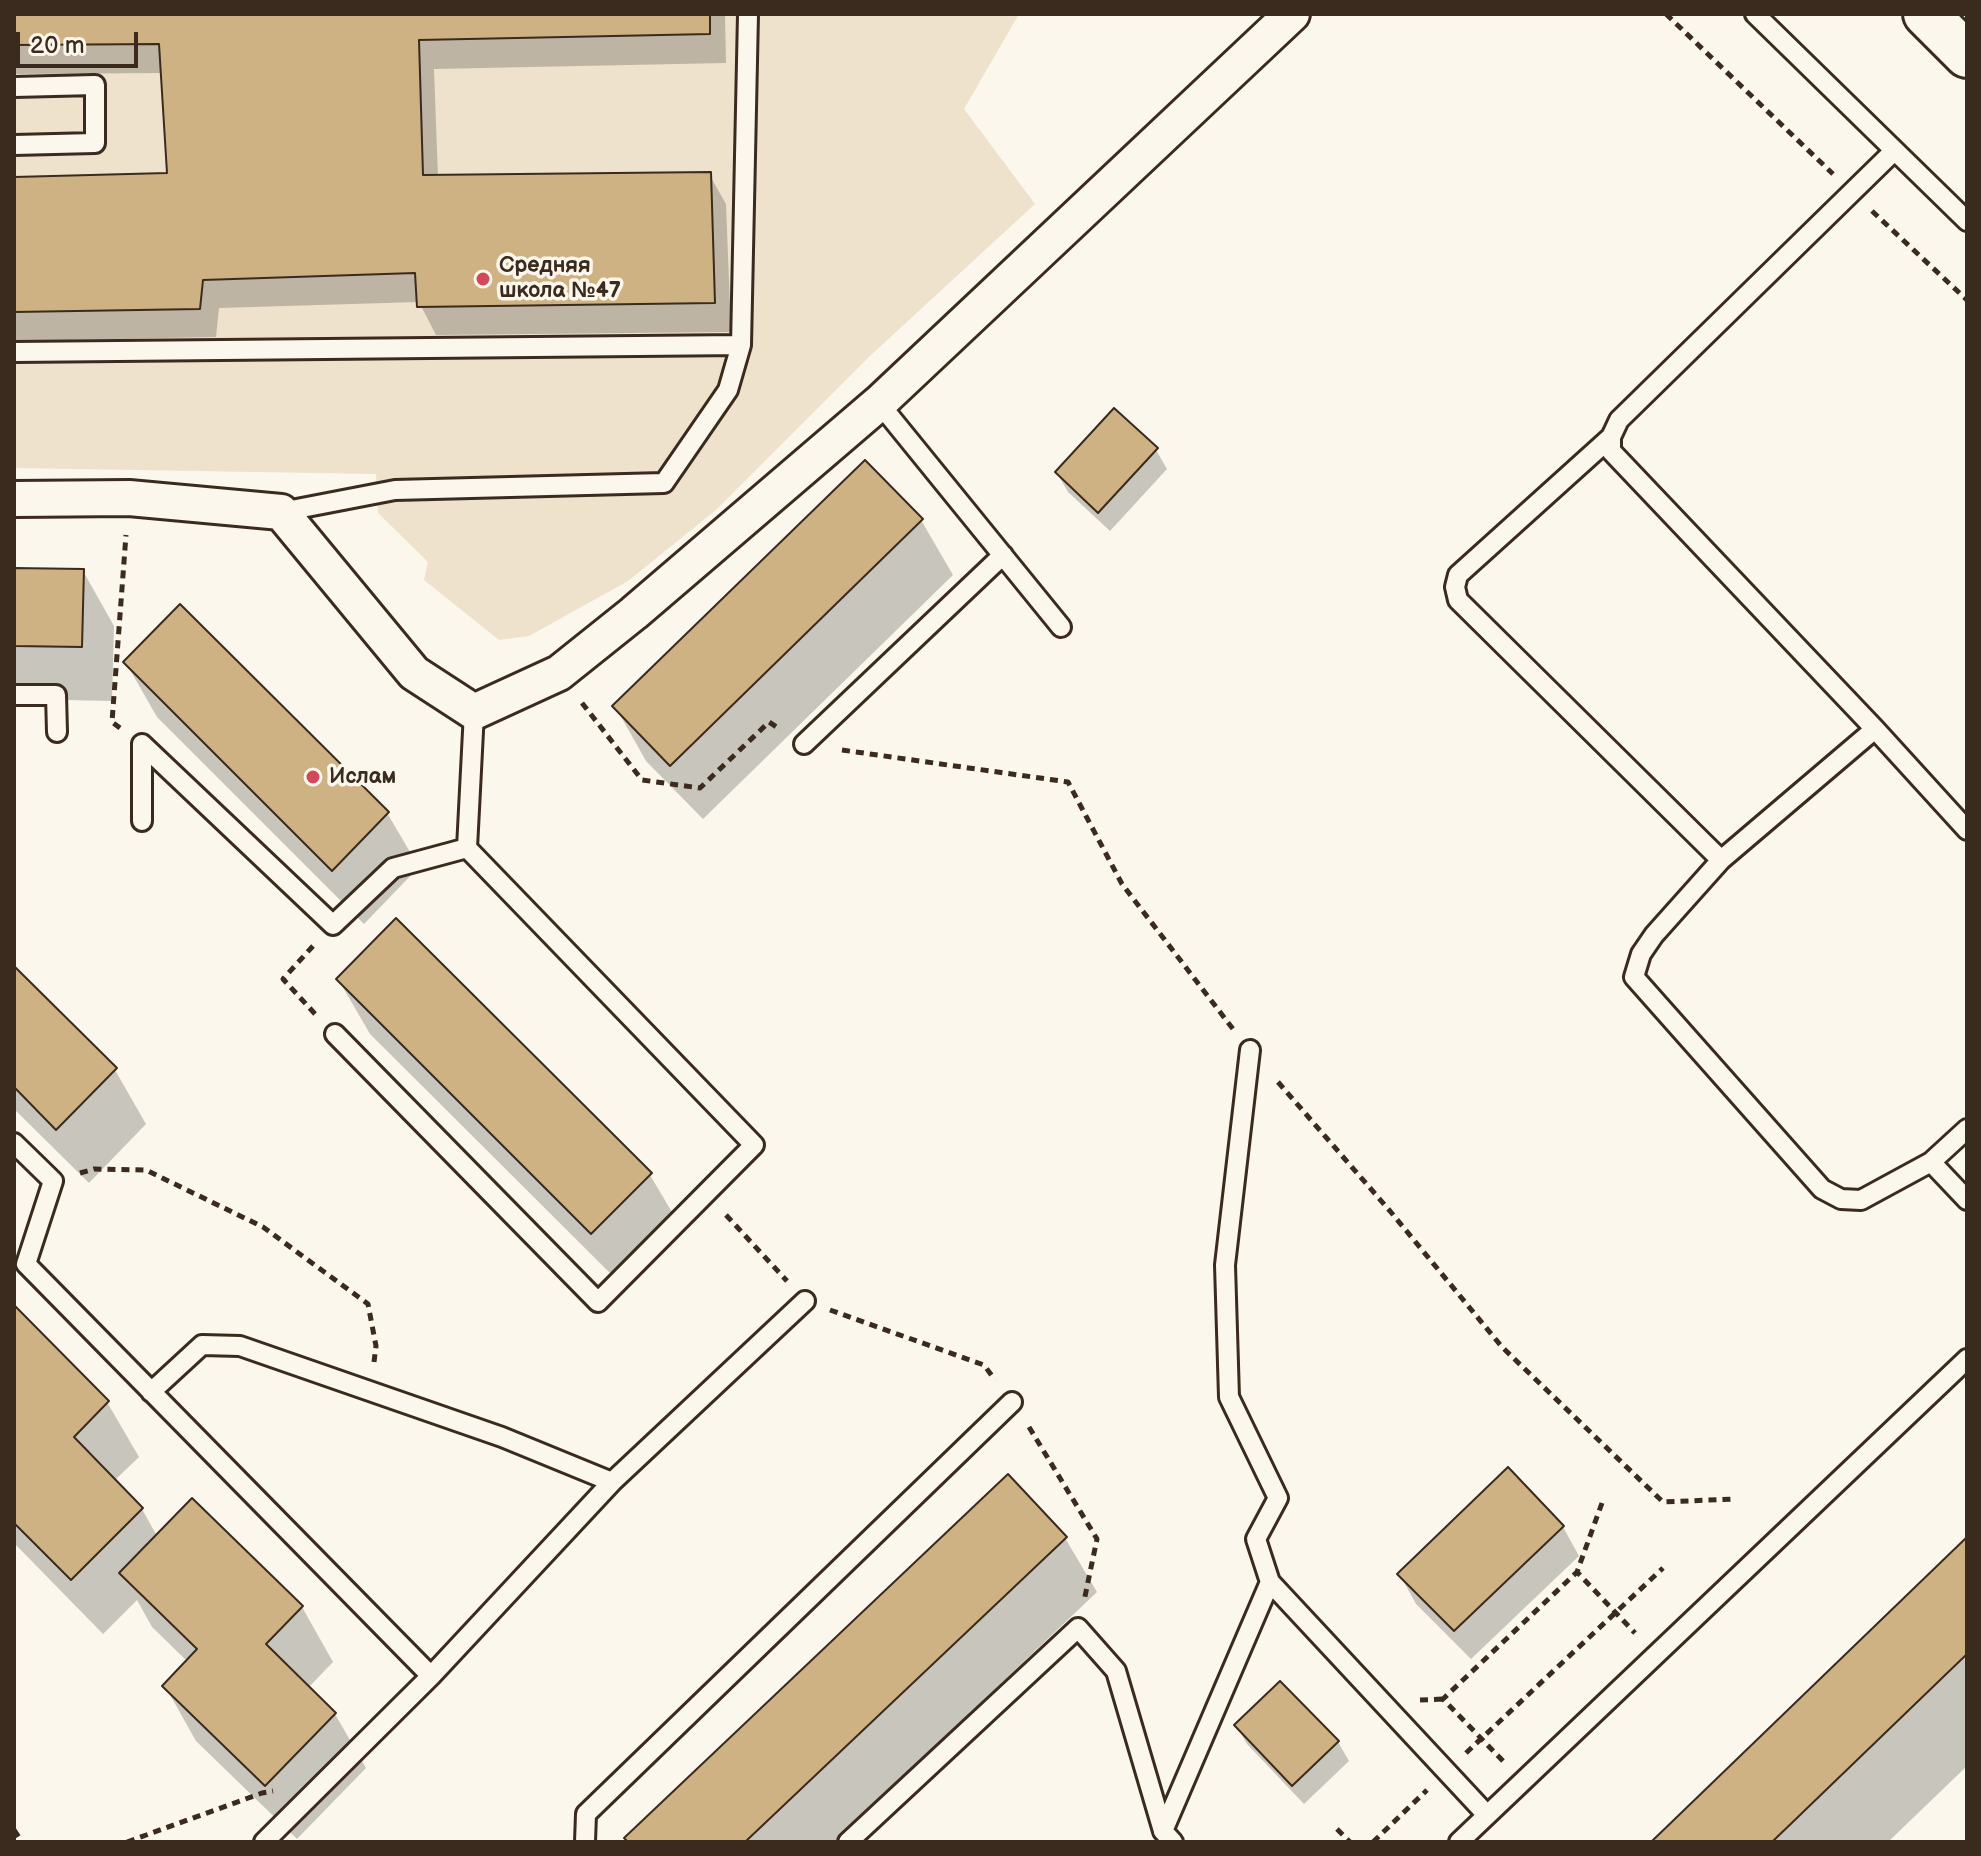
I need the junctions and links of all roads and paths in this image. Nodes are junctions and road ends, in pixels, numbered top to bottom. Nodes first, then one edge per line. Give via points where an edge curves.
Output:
1 (748, 14) edge
2 (1292, 14) edge
3 (1666, 14) edge
4 (1755, 14) edge
5 (1926, 14) edge
6 (1967, 55) edge
7 (14, 87) edge
8 (14, 145) edge
9 (1894, 151) junction
10 (1853, 193) junction
11 (1967, 221) edge
12 (1967, 300) edge
13 (741, 345) junction
14 (14, 352) edge
15 (879, 403) junction
16 (1611, 437) junction
17 (129, 498) junction
18 (14, 499) edge
19 (281, 512) junction
20 (1003, 555) junction
21 (1061, 627) dead end
22 (559, 673) junction
23 (14, 695) edge
24 (474, 712) junction
25 (1875, 729) junction
26 (57, 732) dead end
27 (142, 744) junction
28 (804, 744) junction
29 (142, 821) dead end
30 (1967, 830) edge
31 (467, 848) junction
32 (1721, 860) junction
33 (333, 925) junction
34 (335, 1034) joint
35 (1250, 1050) junction
36 (1967, 1129) edge
37 (14, 1143) edge
38 (1931, 1162) junction
39 (53, 1181) junction
40 (706, 1194) junction
41 (1967, 1200) edge
42 (805, 1301) joint
43 (1967, 1359) edge
44 (370, 1391) junction
45 (151, 1392) junction
46 (1012, 1402) dead end
47 (612, 1482) junction
48 (1735, 1499) dead end
49 (1602, 1503) dead end
50 (1663, 1568) dead end
51 (1577, 1572) junction
52 (1270, 1582) junction
53 (1616, 1612) junction
54 (1655, 1655) junction
55 (431, 1676) junction
56 (1482, 1739) junction
57 (1446, 1771) junction
58 (1523, 1781) junction
59 (323, 1783) junction
60 (1487, 1815) junction
61 (1337, 1829) dead end
62 (14, 1830) edge
63 (1168, 1836) edge
64 (24, 1840) edge
65 (127, 1842) edge
66 (264, 1842) edge
67 (585, 1842) edge
68 (848, 1842) edge
69 (1350, 1842) edge
70 (1373, 1842) edge
71 (1459, 1842) edge

1 - 13 lane
2 - 15 street
3 - 10 path
4 - 9 lane
5 - 6 street
7 - 8 lane via 95,85 95,143
9 - 10 lane
9 - 11 lane
10 - 12 path
10 - 16 lane via 1619,420
13 - 14 lane
13 - 19 lane via 728,390 664,483 395,490
15 - 20 lane
15 - 22 street
16 - 25 lane via 1611,451
16 - 32 lane via 1458,575 1458,600
17 - 18 street
17 - 19 street
17 - 27 path via 112,722
19 - 24 street via 414,673
20 - 21 lane
20 - 28 lane
22 - 24 street
22 - 28 path via 642,780 700,788 769,722
23 - 26 lane via 56,695
24 - 31 lane
25 - 30 lane
25 - 32 lane
27 - 29 lane
27 - 33 lane
28 - 35 path via 1068,782 1122,884
31 - 33 lane via 393,868
31 - 40 lane via 754,1145
32 - 38 lane via 1654,935 1634,977 1822,1189 1841,1199 1861,1200
33 - 34 path via 283,979
34 - 40 lane via 598,1302
35 - 48 path via 1502,1347 1663,1502
35 - 52 lane via 1225,1265 1229,1397 1278,1498 1256,1539
36 - 38 lane
37 - 39 lane
38 - 41 lane
39 - 44 path via 94,1169 146,1170 263,1227 368,1304 376,1346
39 - 45 lane via 26,1264
40 - 42 path
42 - 47 lane
43 - 54 lane
44 - 45 lane via 240,1346 202,1345
44 - 47 lane
45 - 55 lane
46 - 67 lane via 586,1814
47 - 55 lane
49 - 51 path
50 - 53 path
51 - 53 path
51 - 56 path via 1443,1699
52 - 57 lane
52 - 63 lane
53 - 54 path
53 - 56 path
54 - 58 lane
55 - 59 lane
56 - 57 path
56 - 58 path
57 - 60 lane
57 - 70 path
58 - 60 lane
59 - 65 path via 262,1793
59 - 66 lane
60 - 71 lane
61 - 69 path
62 - 64 path
63 - 68 lane via 1116,1671 1078,1628

